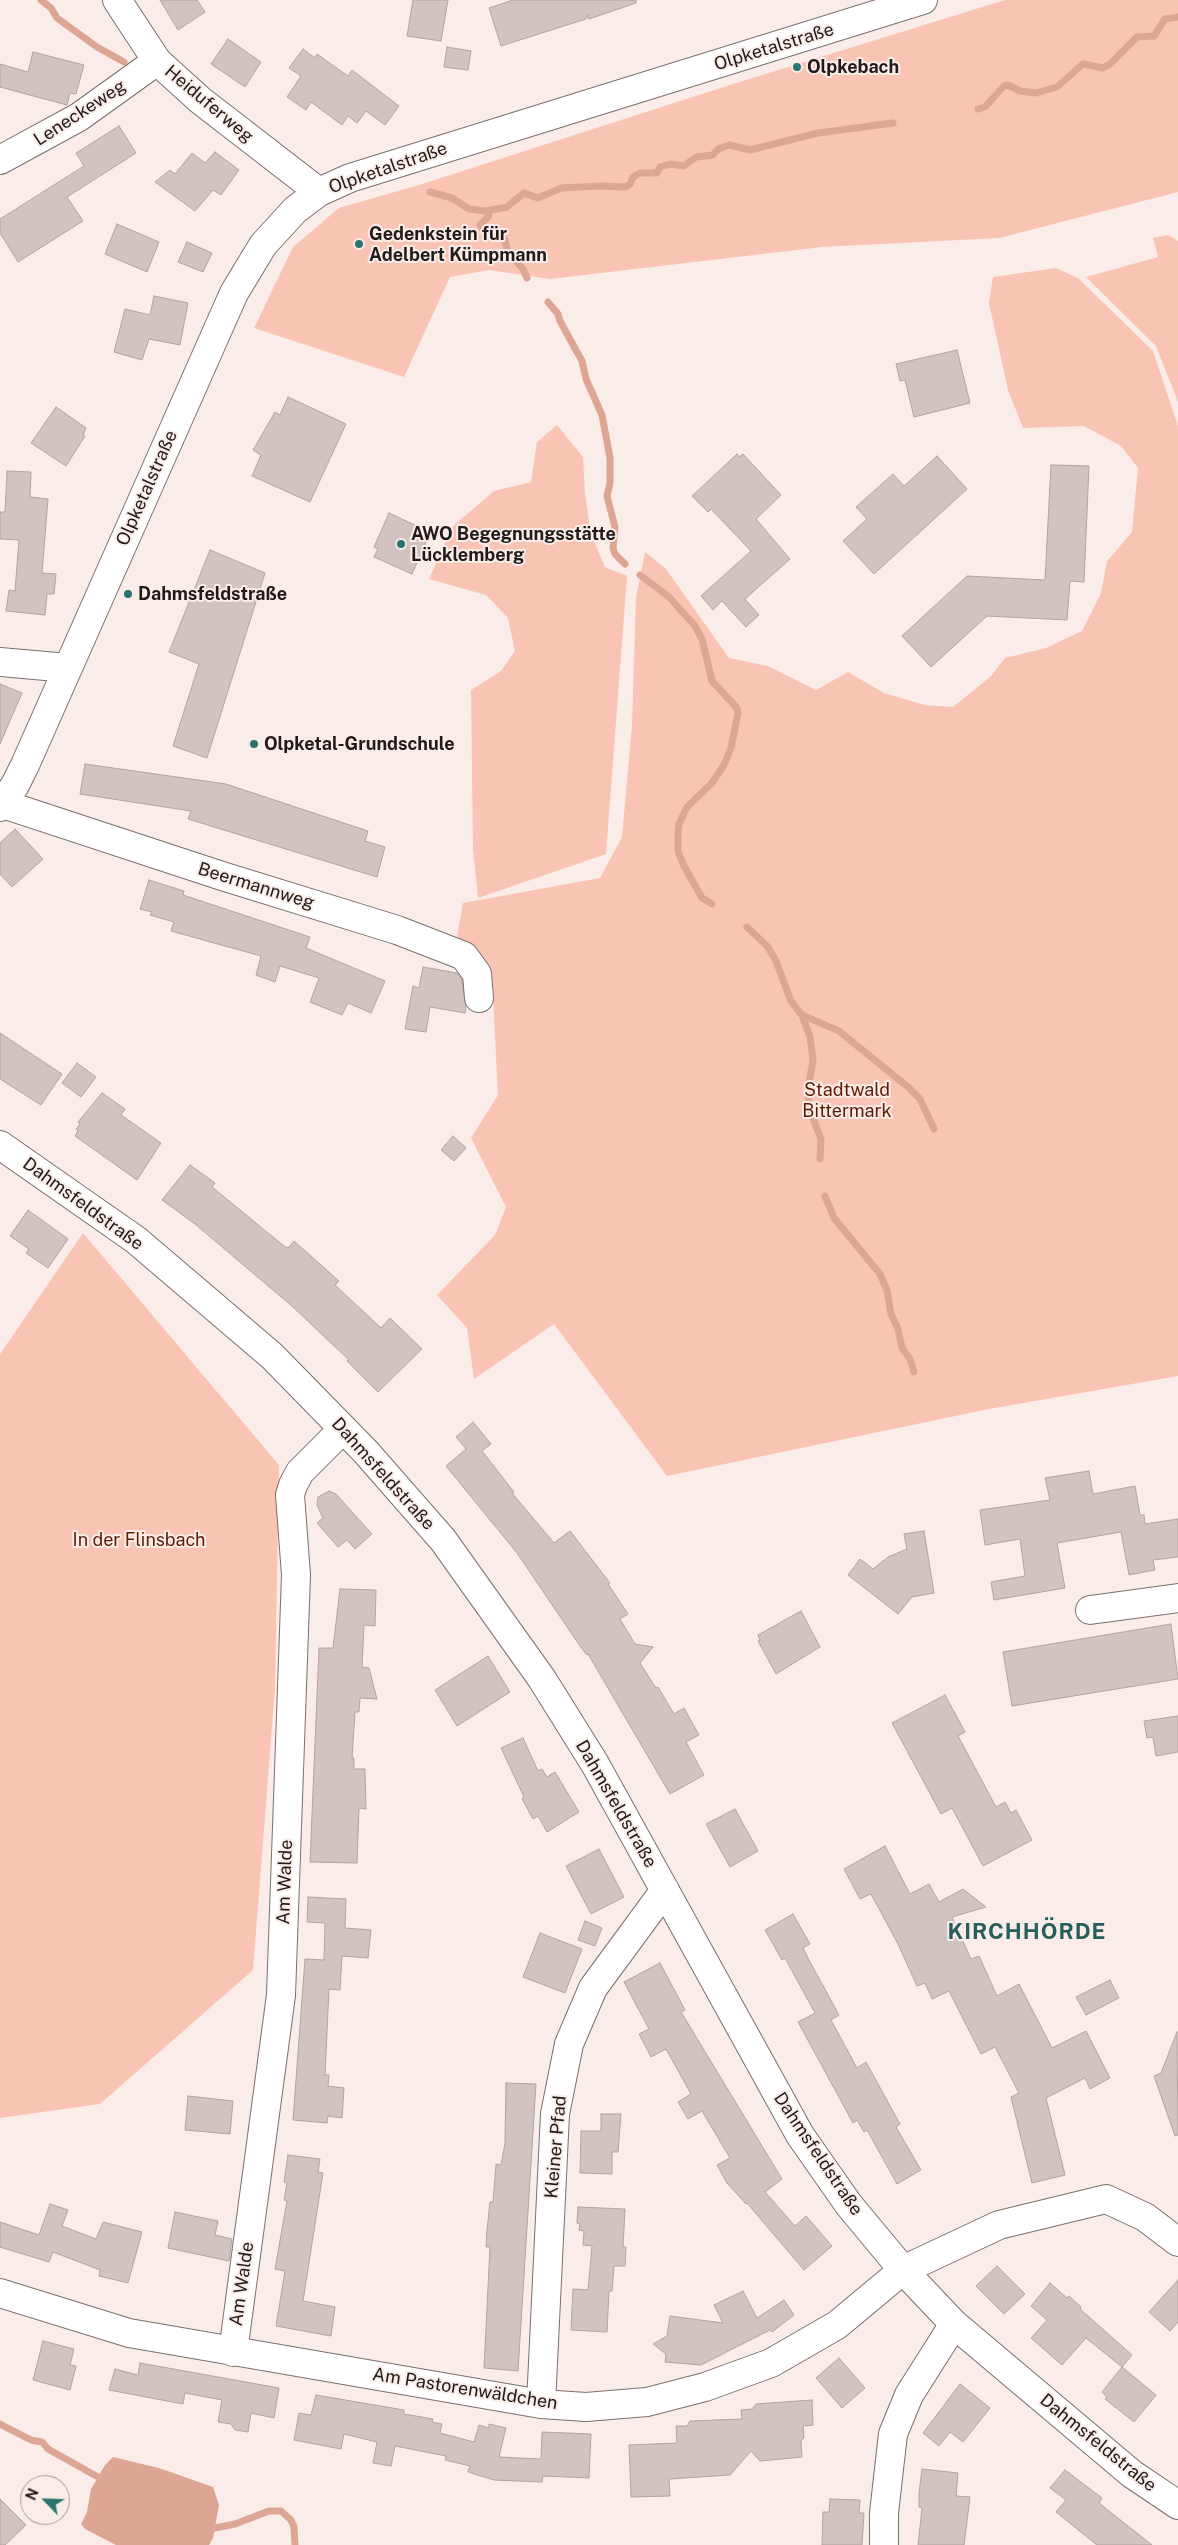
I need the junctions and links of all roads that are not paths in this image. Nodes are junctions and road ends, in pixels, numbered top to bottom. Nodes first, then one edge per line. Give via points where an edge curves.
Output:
1 (117, 0) edge
2 (923, 0) edge
3 (157, 61) junction
4 (0, 160) edge
5 (319, 192) junction
6 (0, 662) edge
7 (68, 668) junction
8 (2, 805) edge
9 (479, 998) dead end
10 (0, 1145) edge
11 (343, 1429) junction
12 (1178, 1598) edge
13 (1090, 1610) dead end
14 (665, 1890) junction
15 (1178, 2242) edge
16 (903, 2270) junction
17 (0, 2292) edge
18 (954, 2324) junction
19 (233, 2352) junction
20 (541, 2404) junction
21 (1178, 2505) edge
22 (884, 2545) edge

1 - 3 street, Heiduferweg
2 - 5 street, Olpketalstraße via 350,178
3 - 4 street, Leneckeweg via 79,117
3 - 5 street, Heiduferweg via 200,100
5 - 7 street, Olpketalstraße via 277,228 234,293
6 - 7 street
7 - 8 street, Olpketalstraße via 22,772
8 - 9 street, Beermannweg via 397,930 464,956 477,974
10 - 11 street, Dahmsfeldstraße via 136,1240 272,1356
11 - 14 street, Dahmsfeldstraße via 443,1540 542,1679 595,1764
11 - 19 street, Am Walde via 300,1472 290,1495 296,1575 281,1995
12 - 13 street
14 - 16 street, Dahmsfeldstraße via 800,2135 849,2205
14 - 20 street, Kleiner Pfad via 593,1988 569,2044 555,2114
15 - 16 street, Am Pastorenwäldchen via 1145,2217 1106,2198 999,2225
16 - 18 street, Dahmsfeldstraße
16 - 20 street, Am Pastorenwäldchen via 837,2325 770,2363 705,2387 647,2402 586,2407
17 - 19 street, Am Pastorenwäldchen via 129,2333
18 - 21 street, Dahmsfeldstraße via 1132,2474
18 - 22 street via 909,2395 893,2434 884,2513
19 - 20 street, Am Pastorenwäldchen

